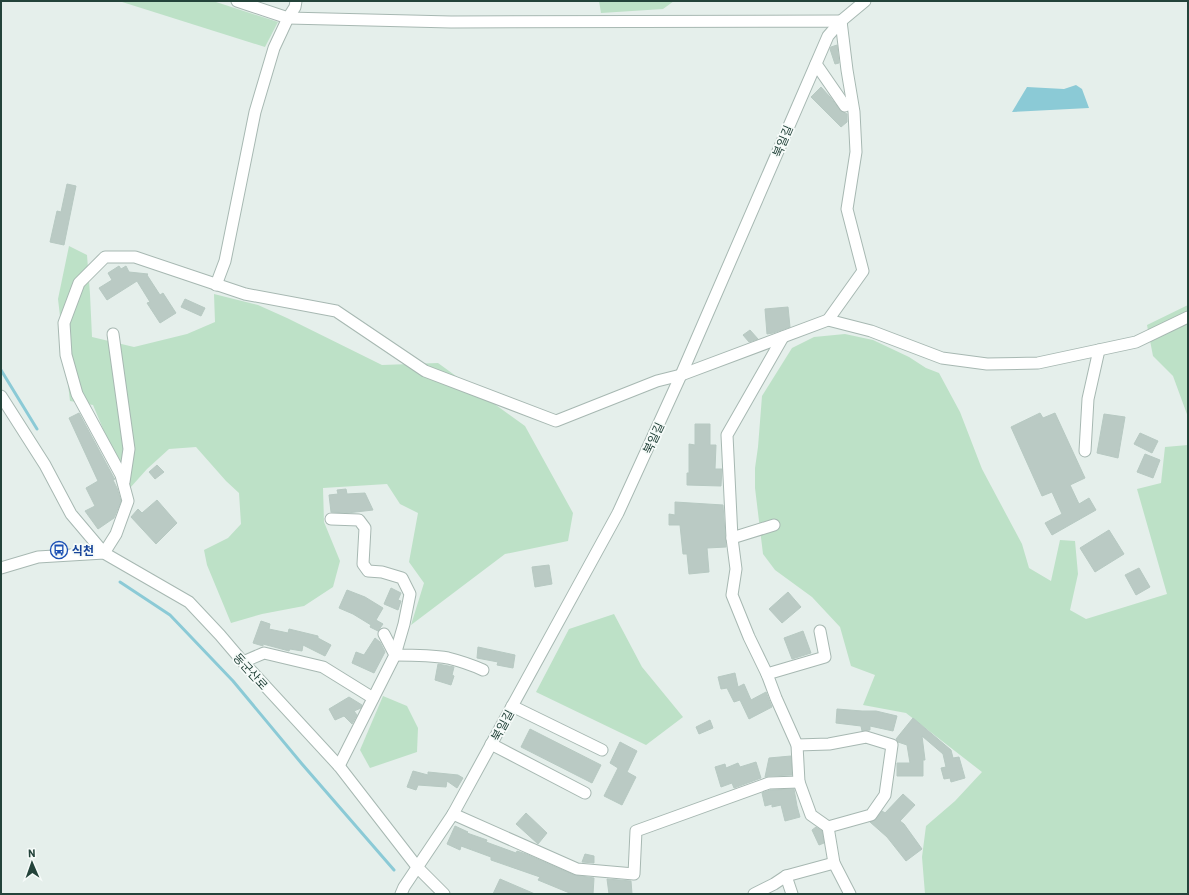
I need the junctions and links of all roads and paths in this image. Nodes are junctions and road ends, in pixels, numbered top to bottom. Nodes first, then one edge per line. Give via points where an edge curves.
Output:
1 (237, 1) edge
2 (296, 1) edge
3 (864, 1) edge
4 (288, 18) junction
5 (841, 21) junction
6 (816, 64) junction
7 (845, 106) dead end
8 (216, 285) junction
9 (1188, 317) edge
10 (828, 320) junction
11 (113, 334) dead end
12 (783, 337) junction
13 (1099, 350) junction
14 (682, 375) junction
15 (1, 396) edge
16 (1085, 452) dead end
17 (124, 484) junction
18 (331, 519) dead end
19 (774, 525) dead end
20 (732, 538) junction
21 (104, 553) junction
22 (1, 568) edge
23 (820, 631) dead end
24 (384, 634) dead end
25 (395, 655) junction
26 (243, 662) junction
27 (483, 670) dead end
28 (767, 674) junction
29 (373, 698) junction
30 (512, 706) junction
31 (491, 744) junction
32 (797, 744) junction
33 (602, 750) dead end
34 (339, 766) junction
35 (799, 782) junction
36 (585, 793) dead end
37 (453, 814) junction
38 (828, 827) junction
39 (834, 863) junction
40 (418, 868) junction
41 (786, 876) junction
42 (401, 894) edge
43 (444, 894) edge
44 (754, 894) edge
45 (792, 894) edge
46 (850, 894) edge

1 - 4 street
2 - 4 street via 296,7
3 - 5 street, 북일길
4 - 5 street via 451,22
4 - 8 street via 274,48 255,112 225,262
5 - 6 street, 북일길 via 828,36
5 - 10 street via 854,112 856,152 847,209 863,271
6 - 7 street
6 - 14 street, 북일길
8 - 14 street via 245,294 336,311 425,371 556,421 658,381
8 - 17 street via 135,257 105,257 78,283 64,323 66,355 77,394 122,475
9 - 13 street via 1136,342
10 - 12 street
10 - 13 street via 870,331 942,358 987,364 1038,363
11 - 17 street via 129,449
12 - 14 street
12 - 20 street via 727,435
13 - 16 street via 1088,399
14 - 30 street, 북일길 via 618,513
15 - 21 street via 45,465 71,514
17 - 21 street via 128,501 116,534
18 - 25 street via 359,520 365,528 363,564 368,571 402,578 410,594
19 - 20 street
20 - 28 street via 736,569 732,595
21 - 22 street via 38,557
21 - 26 street, 동군산로 via 189,602
23 - 28 street via 825,657
24 - 25 street
25 - 27 street via 448,658
25 - 29 street
26 - 29 street via 264,653 323,667
26 - 34 street, 동군산로
28 - 32 street
29 - 34 street
30 - 31 street, 북일길
30 - 33 street
31 - 36 street
31 - 37 street, 북일길
32 - 35 street
32 - 38 street via 829,744 866,737 892,745 886,795 871,815
34 - 40 street, 동군산로
35 - 37 street via 769,783 636,831 634,874 577,869
35 - 38 street via 811,815
37 - 40 street, 북일길
38 - 39 street
39 - 41 street
39 - 46 street
40 - 42 street, 북일길
40 - 43 street, 동군산로
41 - 44 street
41 - 45 street

